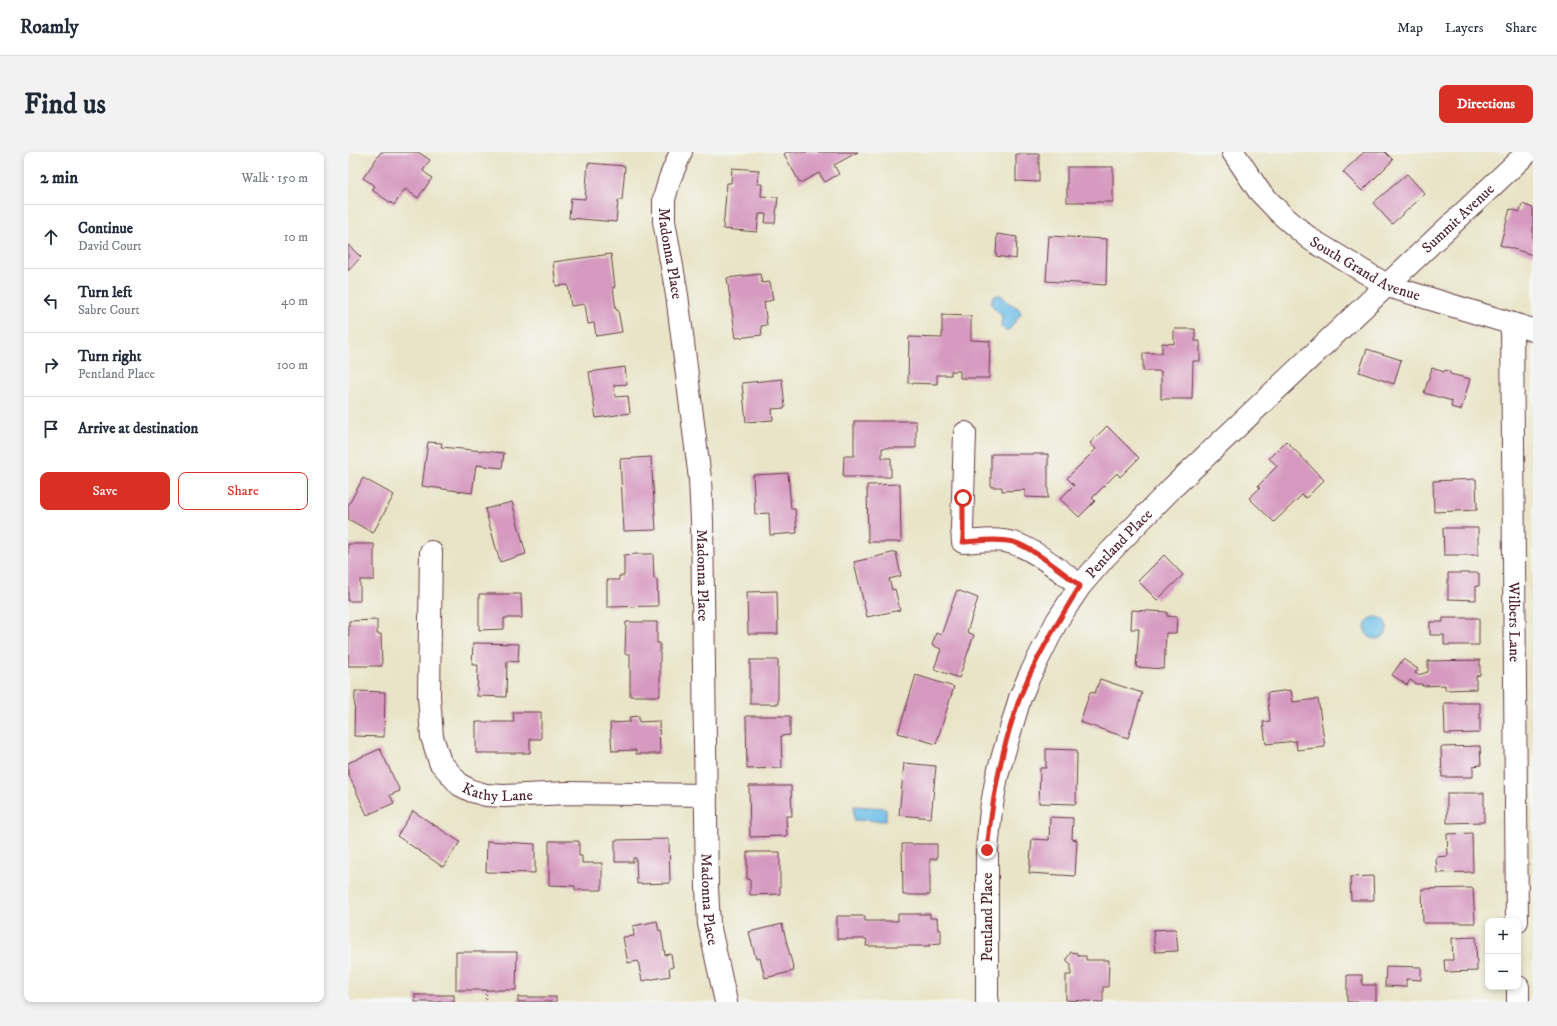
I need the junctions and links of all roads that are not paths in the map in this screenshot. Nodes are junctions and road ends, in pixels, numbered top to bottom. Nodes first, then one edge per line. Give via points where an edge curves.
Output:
1 (681, 152) edge
2 (1233, 152) edge
3 (1528, 152) edge
4 (1388, 286) junction
5 (1512, 324) junction
6 (1533, 330) edge
7 (965, 433) dead end
8 (431, 552) dead end
9 (1080, 586) junction
10 (706, 795) junction
11 (1517, 918) edge
12 (1518, 990) edge
13 (726, 1002) edge
14 (987, 1002) edge
15 (1518, 1002) edge

1 - 10 street, Madonna Place via 664,199 664,221 677,295 700,479
2 - 4 street, South Grand Avenue via 1259,191 1282,215 1304,234
3 - 4 street, Summit Avenue
4 - 5 street, South Grand Avenue
4 - 9 street, Pentland Place via 1172,488
5 - 6 street, South Grand Avenue
5 - 11 street, Wilbers Lane
7 - 9 street via 963,542 996,540 1014,543 1046,561
8 - 10 street, Kathy Lane via 429,696 432,737 440,762 460,784 486,795 504,796 567,793
9 - 14 street, Pentland Place via 1029,676 997,776 987,850
10 - 13 street, Madonna Place via 709,924
12 - 15 street

